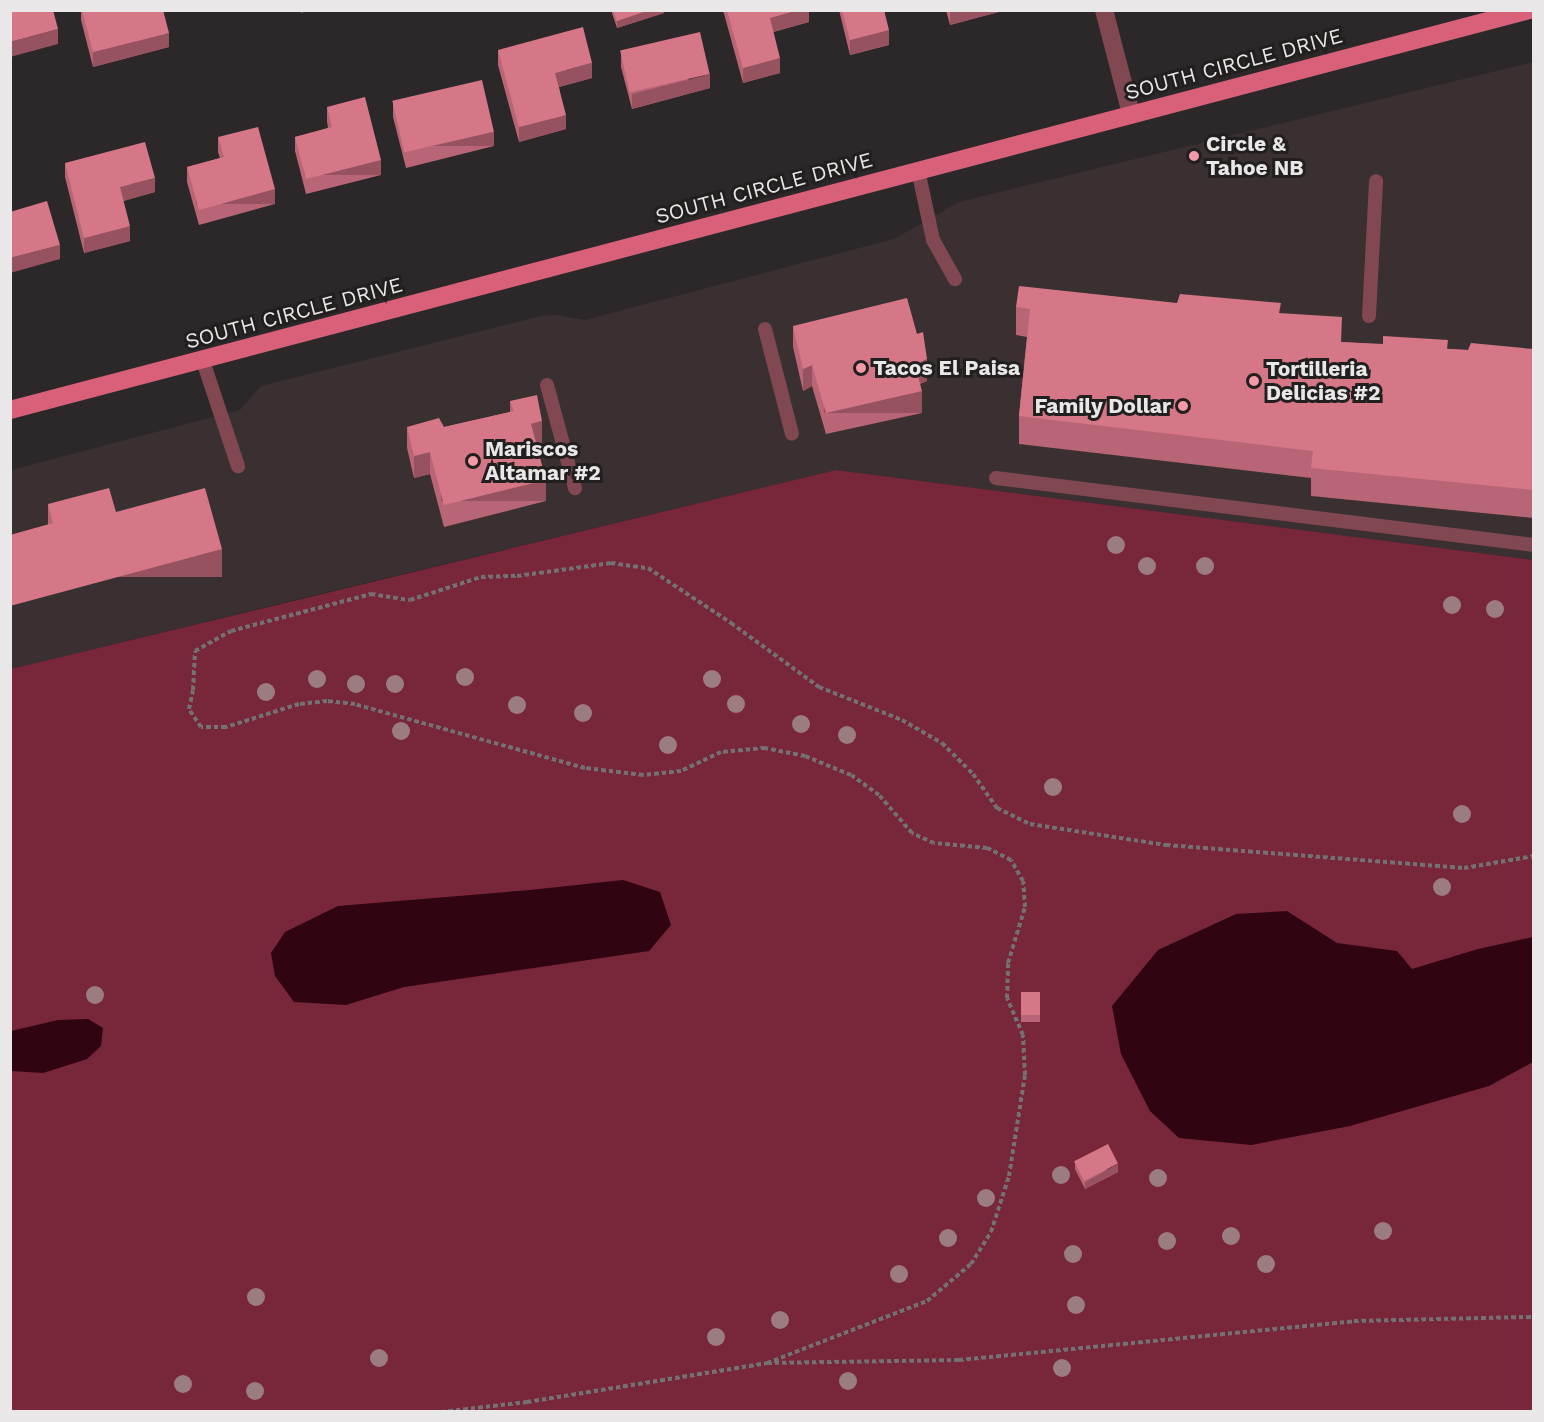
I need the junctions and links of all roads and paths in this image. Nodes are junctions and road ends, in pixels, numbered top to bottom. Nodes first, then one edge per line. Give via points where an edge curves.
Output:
1 (1104, 10) edge
2 (1529, 10) edge
3 (1496, 15) edge
4 (1131, 114) junction
5 (918, 170) junction
6 (1376, 181) dead end
7 (955, 279) dead end
8 (1369, 316) dead end
9 (765, 329) dead end
10 (203, 361) junction
11 (547, 385) dead end
12 (10, 410) edge
13 (792, 434) dead end
14 (238, 465) dead end
15 (996, 478) dead end
16 (575, 488) dead end
17 (1533, 545) edge
18 (1533, 856) edge
19 (1533, 1317) edge
20 (767, 1363) junction
21 (441, 1412) edge

1 - 4 street
2 - 3 main road, SOUTH CIRCLE DRIVE
3 - 4 main road, SOUTH CIRCLE DRIVE
4 - 5 main road, SOUTH CIRCLE DRIVE
5 - 7 lane via 933,240
5 - 10 main road, SOUTH CIRCLE DRIVE
6 - 8 lane
9 - 13 lane
10 - 12 main road, SOUTH CIRCLE DRIVE
10 - 14 lane
11 - 16 lane
15 - 17 lane
18 - 20 path via 1464,868 1166,844 1029,824 997,808 973,774 942,742 902,720 819,687 648,568 611,563 481,577 410,600 371,594 231,631 195,651 189,709 201,727 226,727 299,704 355,704 585,768 643,775 681,771 721,753 765,748 805,756 851,775 879,795 912,833 934,843 987,848 1011,860 1023,881 1025,907 1008,963 1007,998 1023,1035 1025,1075 1009,1176 991,1232 971,1264 927,1301
19 - 20 path via 1354,1321 959,1360
20 - 21 path

